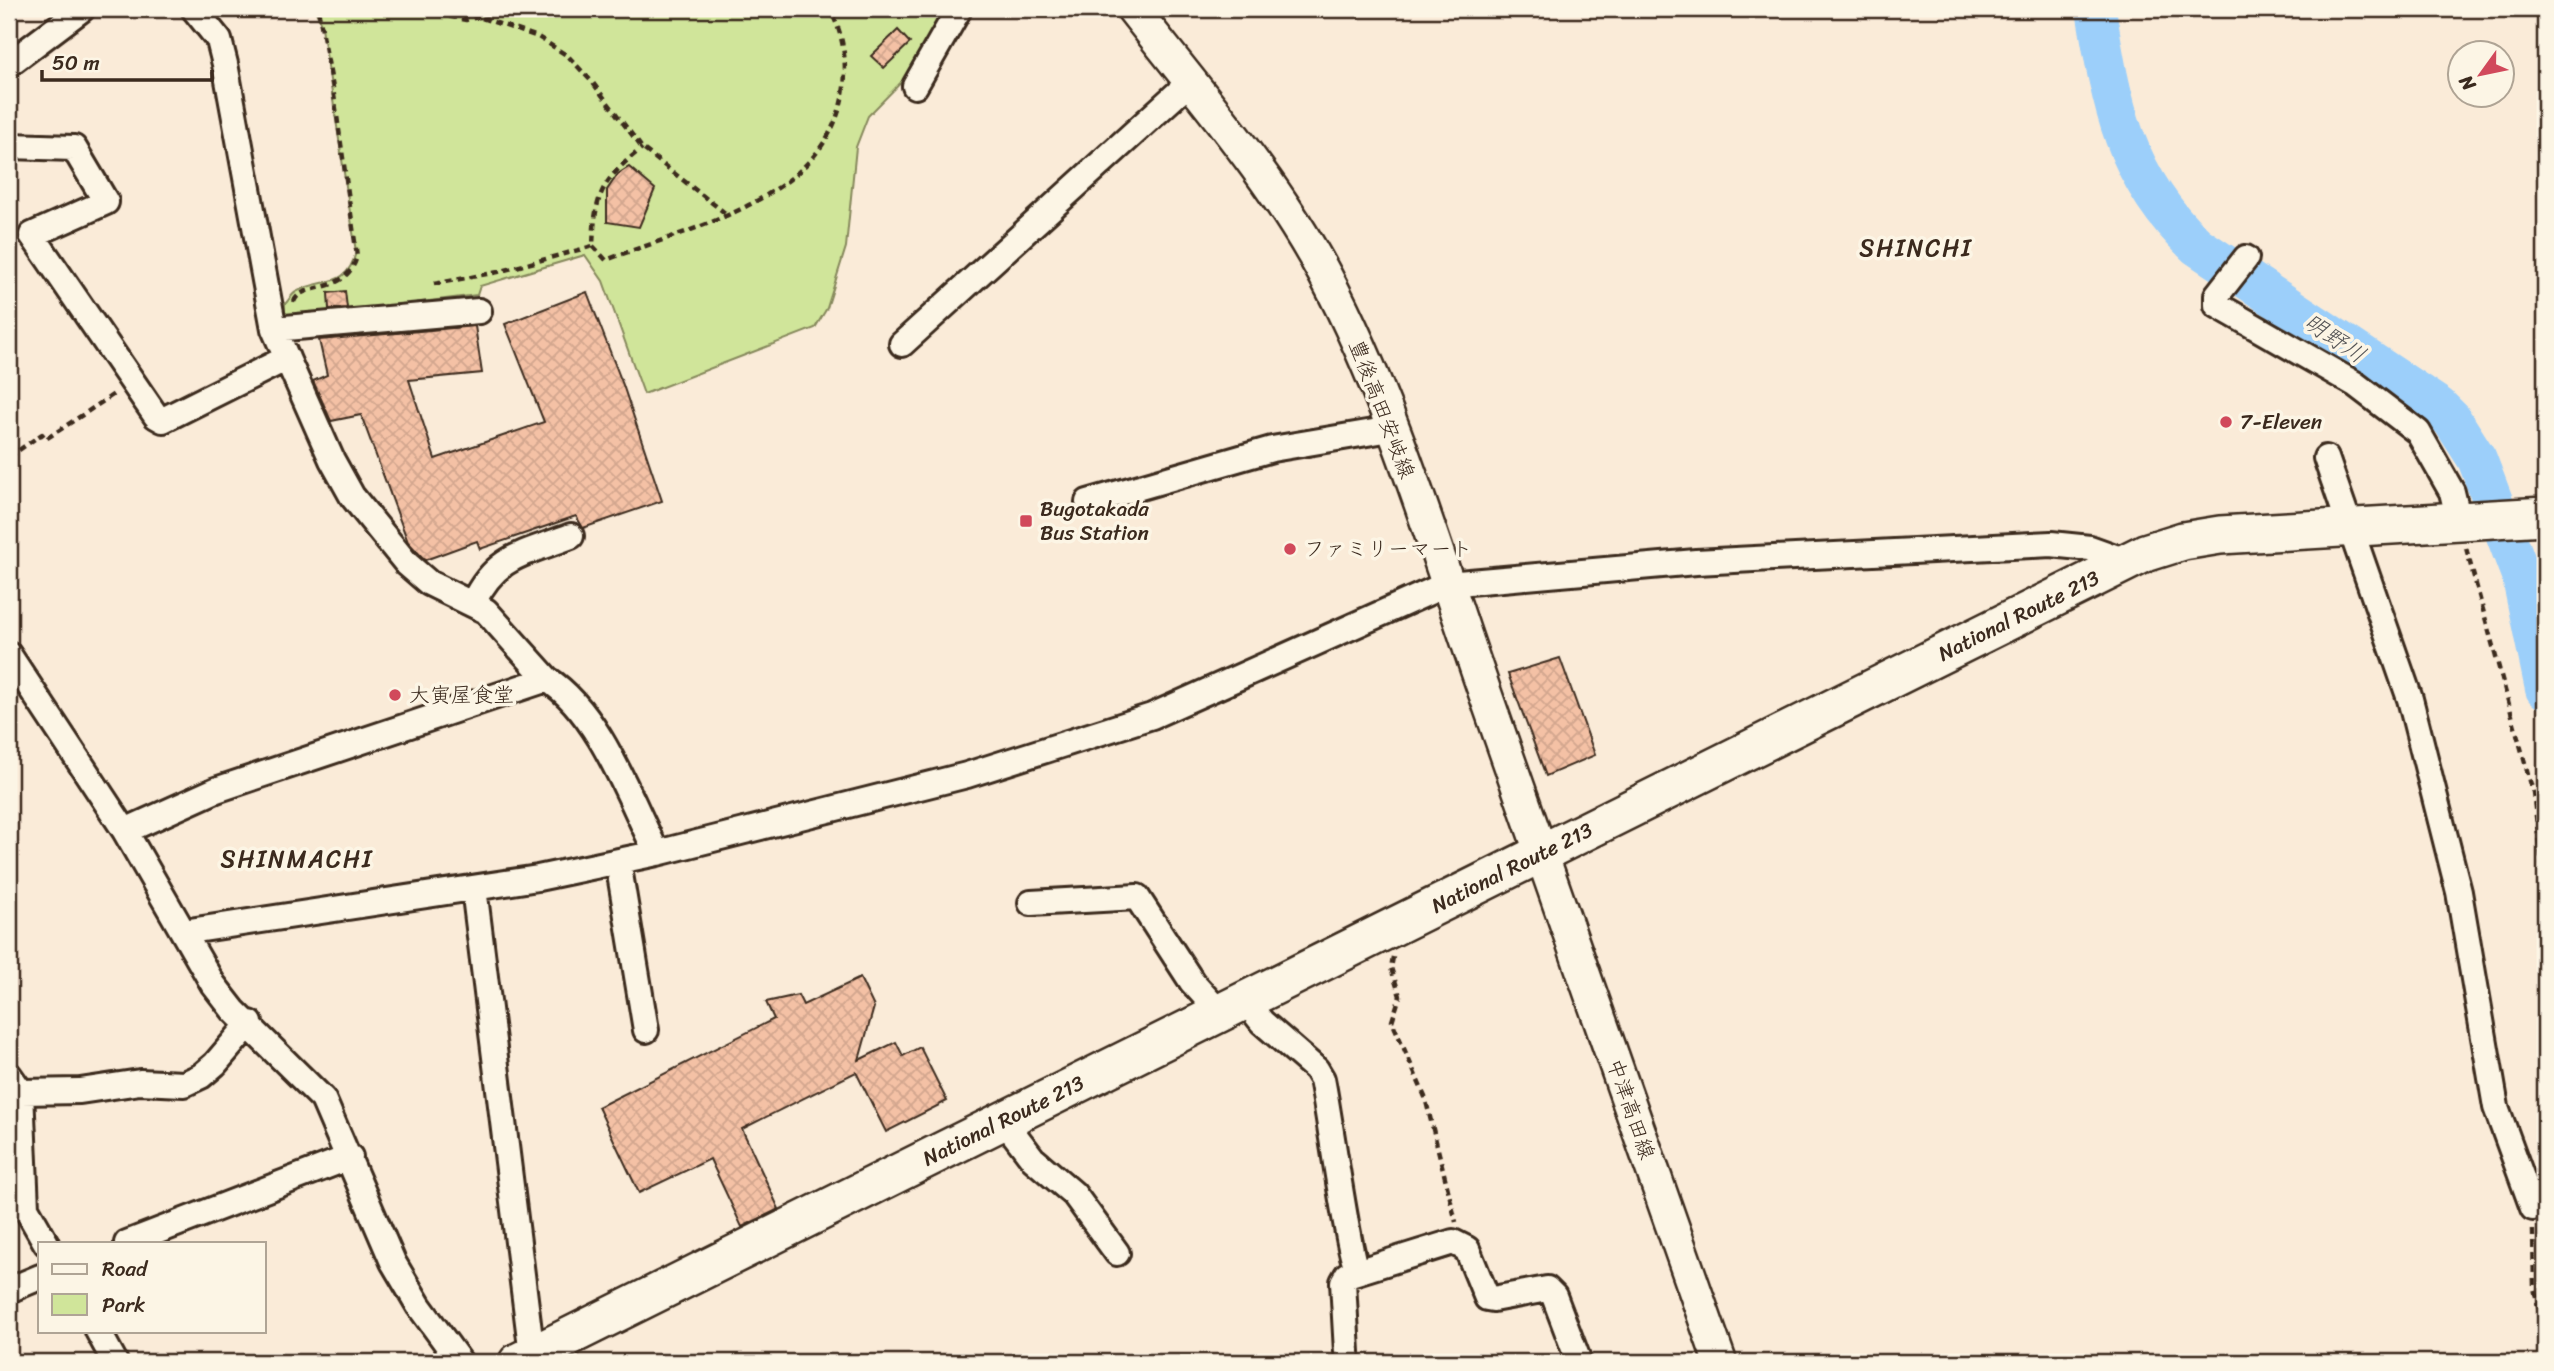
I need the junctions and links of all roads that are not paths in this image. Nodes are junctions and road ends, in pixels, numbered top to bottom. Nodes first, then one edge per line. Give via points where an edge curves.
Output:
1 (82, 9) edge
2 (194, 9) edge
3 (959, 9) edge
4 (1133, 9) edge
5 (9, 64) edge
6 (1190, 82) junction
7 (915, 86) dead end
8 (9, 146) edge
9 (2246, 258) dead end
10 (479, 310) dead end
11 (274, 329) junction
12 (902, 344) dead end
13 (287, 358) junction
14 (1391, 429) junction
15 (2326, 458) dead end
16 (1088, 502) dead end
17 (2535, 516) edge
18 (2459, 521) junction
19 (2350, 527) junction
20 (571, 536) dead end
21 (2129, 562) junction
22 (1447, 584) junction
23 (473, 603) junction
24 (11, 665) edge
25 (547, 679) junction
26 (125, 831) junction
27 (657, 853) junction
28 (1542, 855) junction
29 (618, 862) junction
30 (474, 888) junction
31 (1031, 903) dead end
32 (183, 932) junction
33 (1234, 1008) junction
34 (250, 1023) junction
35 (646, 1030) dead end
36 (15, 1084) edge
37 (1004, 1121) junction
38 (350, 1157) junction
39 (2533, 1208) road end
40 (45, 1242) edge
41 (130, 1242) edge
42 (1117, 1253) dead end
43 (1358, 1270) junction
44 (38, 1279) edge
45 (9, 1290) edge
46 (98, 1332) edge
47 (1347, 1353) dead end
48 (525, 1359) edge
49 (115, 1362) edge
50 (460, 1362) edge
51 (1579, 1362) edge
52 (1720, 1362) edge

1 - 5 street
2 - 11 street via 219,40 225,64
3 - 7 street
4 - 6 main road, 豊後高田安岐線
6 - 12 street
6 - 14 main road, 豊後高田安岐線 via 1243,150 1324,274
8 - 13 street via 74,148 106,202 32,236 156,416 163,420
9 - 18 street via 2217,295 2217,305 2355,384 2418,432 2452,492
10 - 11 street
11 - 13 street
13 - 23 street via 332,460 366,514 429,583
14 - 16 street via 1272,450
14 - 22 main road, 豊後高田安岐線
15 - 19 street
17 - 18 highway, National Route 213
18 - 19 highway, National Route 213
19 - 21 highway, National Route 213 via 2201,538
19 - 39 street via 2410,699 2459,892 2496,1107
20 - 23 street via 504,562 484,580
21 - 22 street via 2090,548 2051,544 1696,562
21 - 28 highway, National Route 213
22 - 27 street via 1152,716 1083,740 967,775
22 - 28 main road, 豊後高田安岐線
23 - 25 street via 497,621
24 - 26 street
25 - 26 street via 216,790
25 - 27 street via 569,695 595,732
26 - 32 street
27 - 29 street
28 - 33 highway, National Route 213
28 - 52 main road, 中津高田線
29 - 30 street
29 - 35 street
30 - 32 street
30 - 48 street
31 - 33 street via 1137,897 1192,982
32 - 34 street via 212,984
33 - 37 highway, National Route 213
33 - 43 street via 1262,1022 1322,1079 1351,1257
34 - 36 street via 215,1064 184,1084 140,1082 80,1091
34 - 38 street via 323,1099
36 - 40 street via 23,1196 30,1220
37 - 42 street via 1033,1159 1074,1194
37 - 48 highway, National Route 213
38 - 41 street
38 - 50 street via 393,1262
43 - 47 street via 1343,1282
43 - 51 street via 1452,1242 1461,1244 1487,1297 1493,1300 1547,1289 1554,1296
44 - 45 street
46 - 49 street

